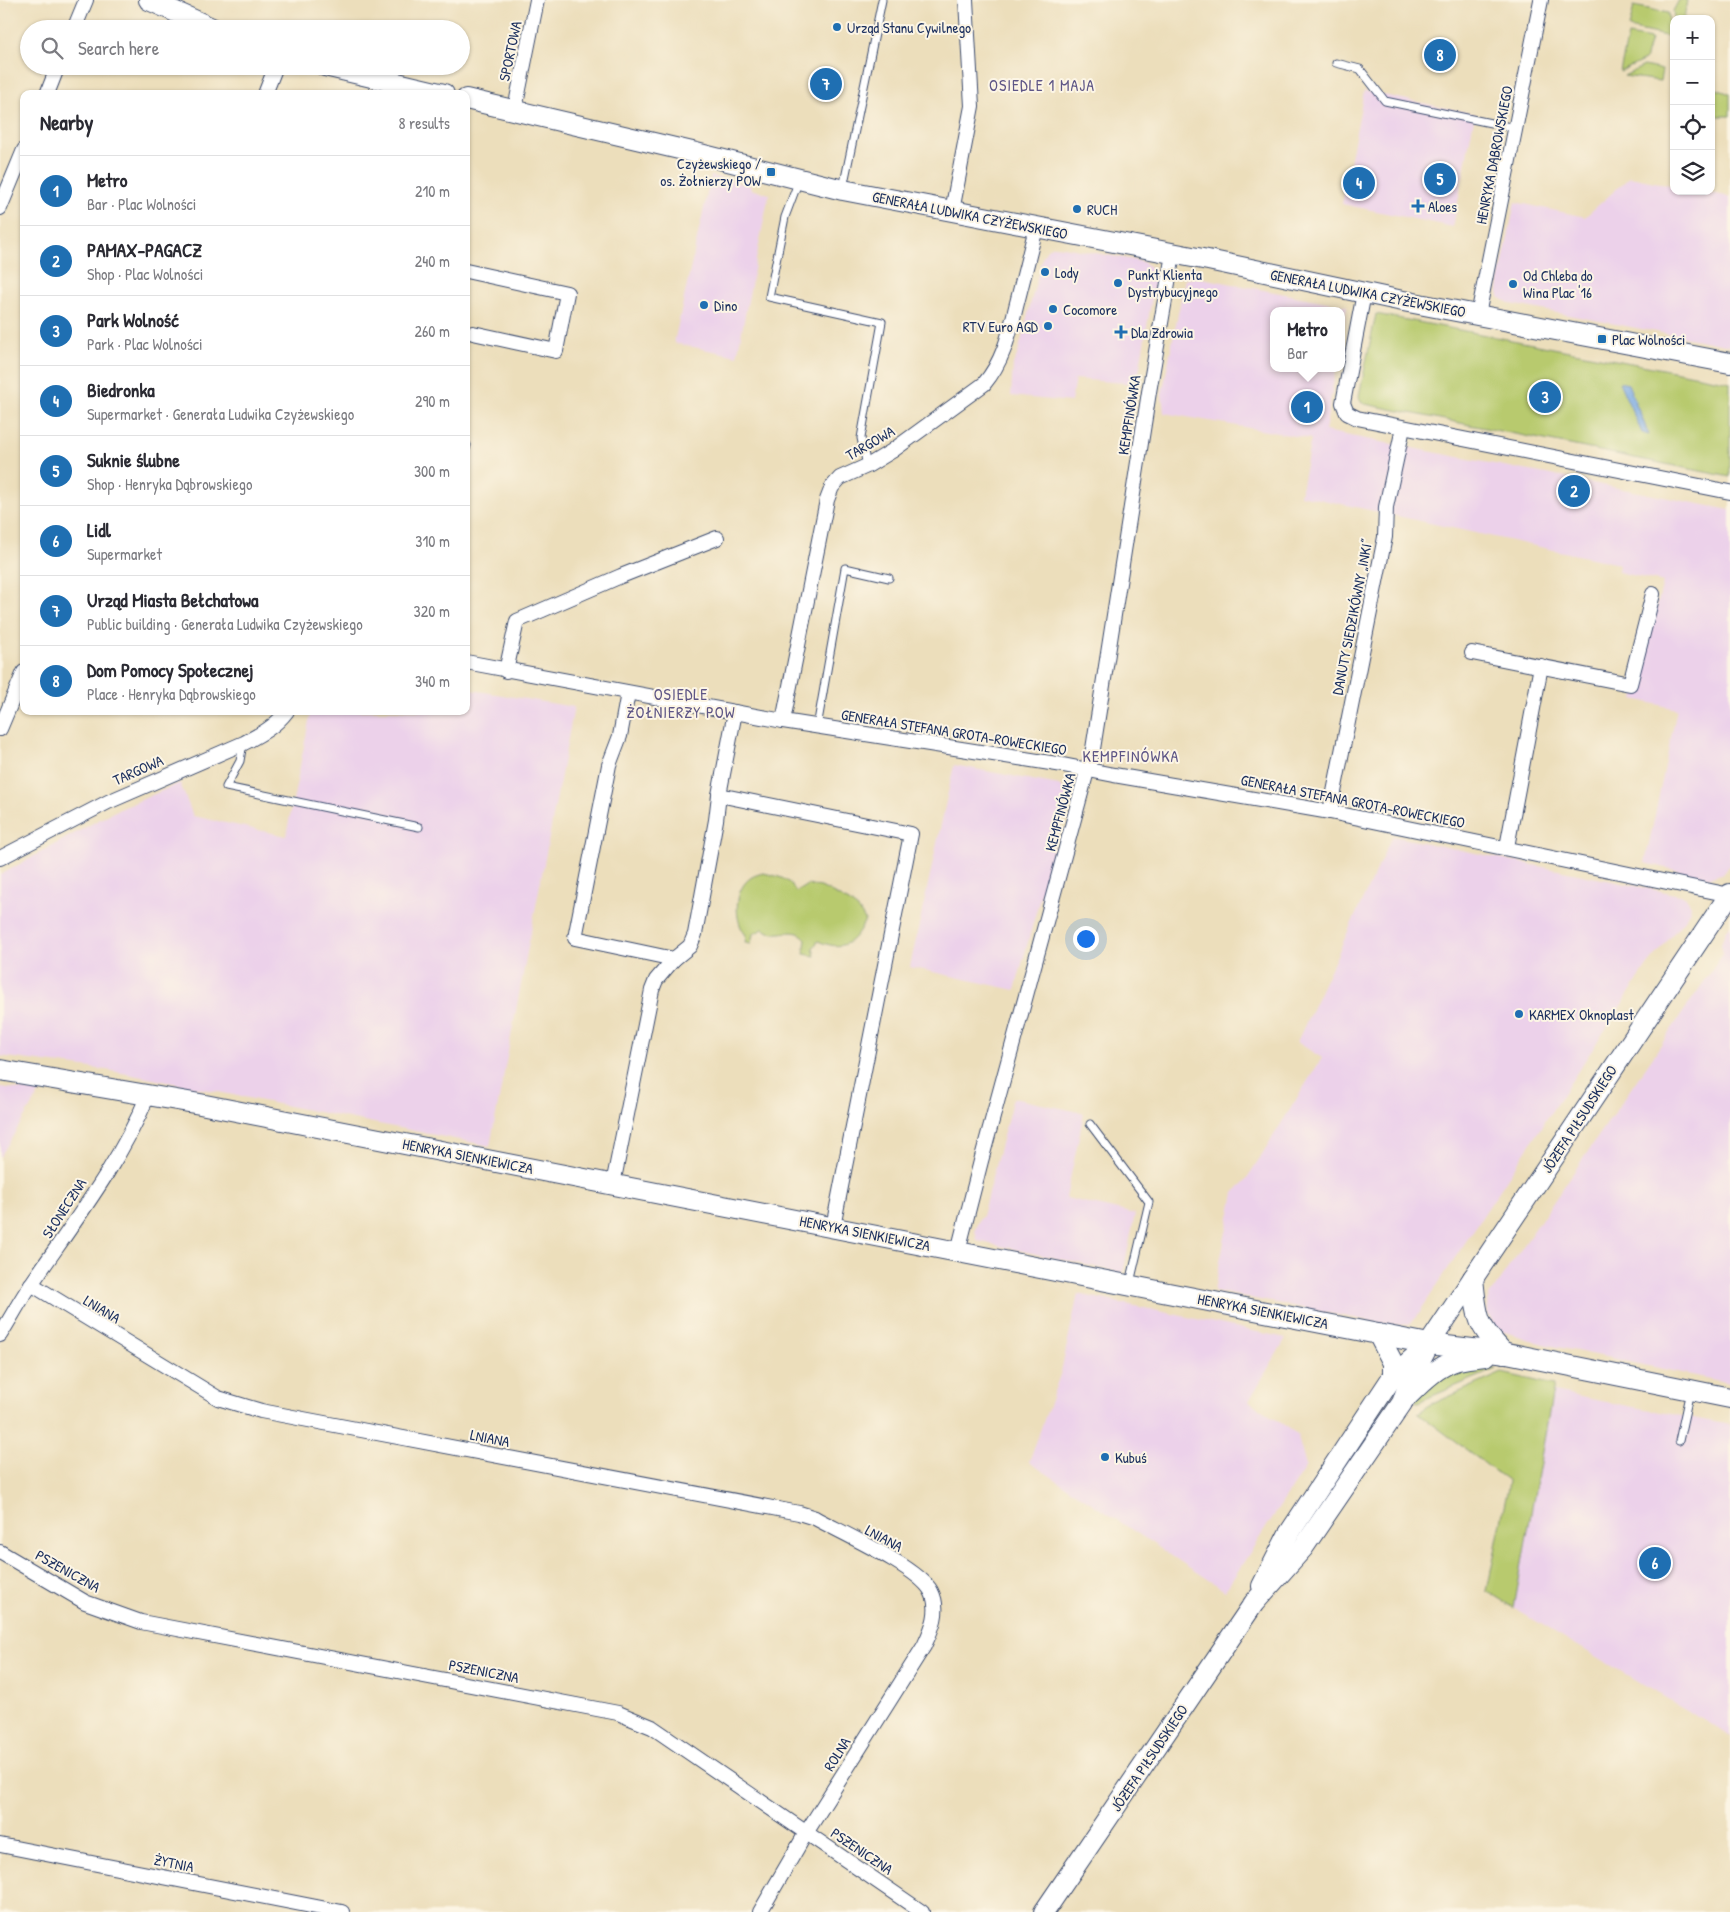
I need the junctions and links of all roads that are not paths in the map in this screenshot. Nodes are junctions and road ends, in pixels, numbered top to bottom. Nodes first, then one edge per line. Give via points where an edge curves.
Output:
1 (86, 0) edge
2 (149, 0) edge
3 (537, 0) edge
4 (882, 0) edge
5 (966, 0) edge
6 (1541, 0) edge
7 (78, 20) edge
8 (194, 20) edge
9 (1336, 63) dead end
10 (54, 75) edge
11 (272, 75) edge
12 (358, 75) edge
13 (49, 90) edge
14 (267, 90) edge
15 (413, 90) edge
16 (470, 99) edge
17 (515, 109) junction
18 (1515, 128) junction
19 (20, 160) edge
20 (799, 180) junction
21 (843, 190) junction
22 (0, 208) edge
23 (952, 211) junction
24 (1036, 228) junction
25 (1173, 254) junction
26 (470, 272) edge
27 (1364, 293) junction
28 (1478, 315) junction
29 (473, 333) dead end
30 (1730, 363) edge
31 (1403, 428) junction
32 (866, 466) junction
33 (1730, 492) edge
34 (717, 538) dead end
35 (889, 578) dead end
36 (1653, 594) dead end
37 (1472, 653) dead end
38 (470, 663) edge
39 (1541, 666) junction
40 (506, 671) junction
41 (20, 682) edge
42 (628, 693) junction
43 (735, 712) junction
44 (284, 715) edge
45 (783, 721) junction
46 (817, 727) junction
47 (0, 729) edge
48 (244, 743) junction
49 (1088, 770) junction
50 (719, 795) junction
51 (1330, 812) junction
52 (419, 827) dead end
53 (1507, 848) junction
54 (0, 858) edge
55 (1730, 895) edge
56 (674, 959) junction
57 (0, 1070) edge
58 (148, 1095) junction
59 (1090, 1124) dead end
60 (612, 1184) junction
61 (833, 1227) junction
62 (958, 1251) junction
63 (1473, 1278) junction
64 (31, 1284) junction
65 (1130, 1286) junction
66 (1378, 1334) junction
67 (0, 1335) edge
68 (1429, 1344) junction
69 (1504, 1353) junction
70 (1393, 1376) junction
71 (1690, 1390) junction
72 (1730, 1398) edge
73 (1402, 1403) junction
74 (1679, 1441) dead end
75 (0, 1552) edge
76 (1254, 1603) junction
77 (935, 1611) joint
78 (806, 1833) junction
79 (0, 1845) edge
80 (342, 1912) edge
81 (760, 1912) edge
82 (922, 1912) edge
83 (1044, 1912) edge

1 - 7 street
2 - 8 street
3 - 17 street, SPORTOWA
4 - 21 lane
5 - 23 street via 972,106
6 - 18 street, HENRYKA DĄBROWSKIEGO
9 - 18 lane via 1360,69 1385,101
10 - 13 street
11 - 14 street
12 - 15 street
16 - 17 street, GENERAŁA LUDWIKA CZYŻEWSKIEGO
17 - 20 street, GENERAŁA LUDWIKA CZYŻEWSKIEGO
18 - 28 street, HENRYKA DĄBROWSKIEGO
19 - 22 street
20 - 21 street, GENERAŁA LUDWIKA CZYŻEWSKIEGO
20 - 32 lane via 785,217 769,297 882,322 860,438
21 - 23 street, GENERAŁA LUDWIKA CZYŻEWSKIEGO
23 - 24 street, GENERAŁA LUDWIKA CZYŻEWSKIEGO
24 - 25 street, GENERAŁA LUDWIKA CZYŻEWSKIEGO
24 - 32 street, TARGOWA via 1006,343 995,371 984,384 938,418
25 - 27 street, GENERAŁA LUDWIKA CZYŻEWSKIEGO
25 - 49 street, KEMPFINÓWKA
26 - 29 street via 567,293 556,351
27 - 28 street, GENERAŁA LUDWIKA CZYŻEWSKIEGO
27 - 31 street via 1343,402 1347,412 1357,418
28 - 30 street
31 - 33 street
31 - 51 street, DANUTY SIEDZIKÓWNY „INKI” via 1386,507 1385,537
32 - 45 street, TARGOWA via 840,478 827,500
34 - 40 street via 517,621
35 - 46 lane via 845,568
36 - 39 street via 1630,684
37 - 39 street
38 - 40 street, GENERAŁA STEFANA GROTA-ROWECKIEGO
39 - 53 street
40 - 42 street, GENERAŁA STEFANA GROTA-ROWECKIEGO
41 - 47 street
42 - 43 street, GENERAŁA STEFANA GROTA-ROWECKIEGO
42 - 56 street via 618,743 609,765 575,938
43 - 45 street, GENERAŁA STEFANA GROTA-ROWECKIEGO
43 - 50 street
44 - 48 street, TARGOWA via 265,732
45 - 46 street, GENERAŁA STEFANA GROTA-ROWECKIEGO
46 - 49 street, GENERAŁA STEFANA GROTA-ROWECKIEGO
48 - 52 lane via 240,761 226,787
48 - 54 street, TARGOWA via 108,802
49 - 51 street, GENERAŁA STEFANA GROTA-ROWECKIEGO
49 - 62 street, KEMPFINÓWKA
50 - 56 street via 695,934 690,946
50 - 61 street via 911,834
51 - 53 street, GENERAŁA STEFANA GROTA-ROWECKIEGO
53 - 55 street, GENERAŁA STEFANA GROTA-ROWECKIEGO
55 - 63 street, JÓZEFA PIŁSUDSKIEGO
56 - 60 street via 656,980 652,990
57 - 58 street, HENRYKA SIENKIEWICZA
58 - 60 street, HENRYKA SIENKIEWICZA
58 - 64 street, SŁONECZNA via 136,1124 71,1229
59 - 65 lane via 1149,1202
60 - 61 street, HENRYKA SIENKIEWICZA
61 - 62 street, HENRYKA SIENKIEWICZA
62 - 65 street, HENRYKA SIENKIEWICZA
63 - 68 street, JÓZEFA PIŁSUDSKIEGO
63 - 69 street via 1482,1327
64 - 67 street, SŁONECZNA
64 - 77 street, LNIANA via 218,1398 262,1411 815,1518 917,1575 930,1590
65 - 66 street, HENRYKA SIENKIEWICZA
66 - 68 street, HENRYKA SIENKIEWICZA
66 - 70 street via 1393,1363
68 - 69 street, HENRYKA SIENKIEWICZA
68 - 70 street, JÓZEFA PIŁSUDSKIEGO
68 - 73 street, JÓZEFA PIŁSUDSKIEGO
69 - 71 street, HENRYKA SIENKIEWICZA
69 - 73 street via 1457,1360 1434,1372
70 - 76 street, JÓZEFA PIŁSUDSKIEGO via 1288,1535
71 - 72 street, HENRYKA SIENKIEWICZA
71 - 74 lane
73 - 76 street, JÓZEFA PIŁSUDSKIEGO via 1304,1548
75 - 78 street, PSZENICZNA via 85,1602 141,1622 618,1713 652,1727
76 - 83 street, JÓZEFA PIŁSUDSKIEGO
77 - 78 street, ROLNA via 933,1628 924,1646
78 - 81 street, ROLNA
78 - 82 street, PSZENICZNA
79 - 80 street, ŻYTNIA

